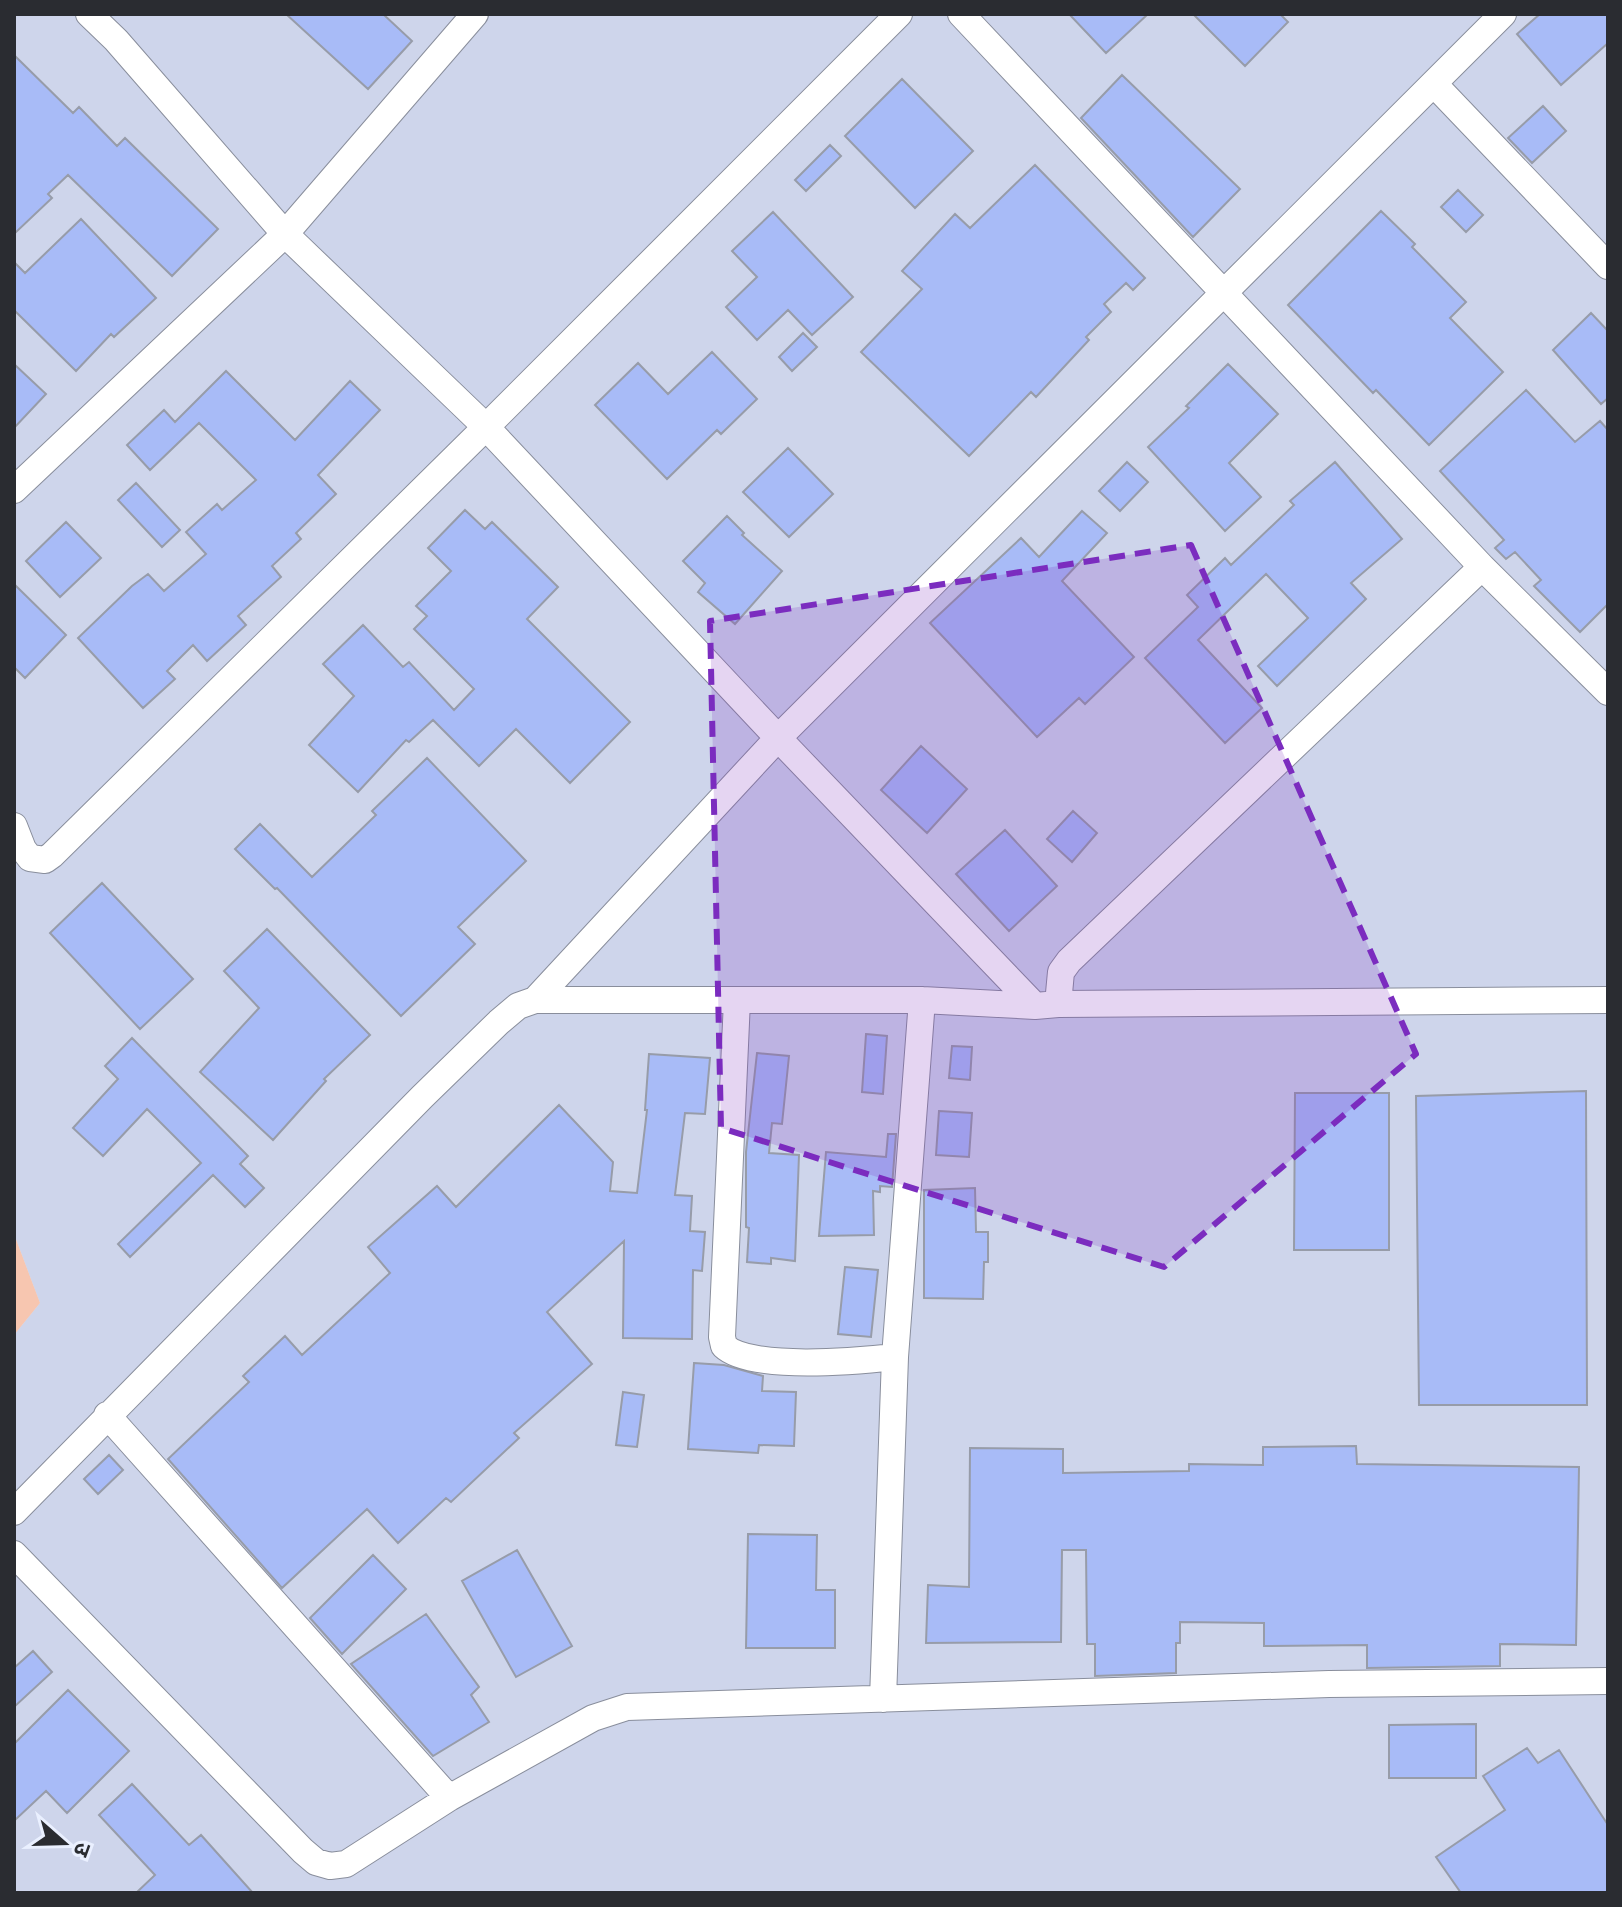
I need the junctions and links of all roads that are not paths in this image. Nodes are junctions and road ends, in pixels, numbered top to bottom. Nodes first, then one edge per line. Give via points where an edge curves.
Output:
1 (89, 14) edge
2 (475, 14) edge
3 (899, 14) edge
4 (961, 14) edge
5 (1503, 14) edge
6 (1434, 84) junction
7 (285, 234) junction
8 (1608, 266) edge
9 (1223, 294) junction
10 (486, 427) junction
11 (14, 490) edge
12 (1482, 567) junction
13 (1608, 692) edge
14 (778, 738) junction
15 (14, 826) edge
16 (535, 1000) junction
17 (737, 1000) junction
18 (922, 1000) junction
19 (1608, 1000) edge
20 (1047, 1005) junction
21 (895, 1357) junction
22 (107, 1415) junction
23 (14, 1512) edge
24 (14, 1554) edge
25 (1608, 1681) edge
26 (883, 1699) junction
27 (449, 1798) junction

1 - 7 lane
2 - 7 lane
3 - 10 lane
4 - 9 lane
5 - 6 lane
6 - 8 lane
6 - 9 lane
7 - 10 lane
7 - 11 lane
9 - 12 lane
9 - 14 lane
10 - 14 lane
10 - 15 lane via 52,855 45,860 30,858
12 - 13 lane
12 - 20 lane via 1069,961
14 - 16 lane
14 - 20 lane
16 - 17 lane
16 - 22 lane via 499,1022
17 - 18 lane
17 - 21 lane via 724,1346 740,1357 784,1362
18 - 20 lane
18 - 21 lane
19 - 20 lane
21 - 26 lane
22 - 23 lane
22 - 27 lane
24 - 27 lane via 316,1862 346,1864
25 - 26 lane
26 - 27 lane via 627,1707 593,1718

